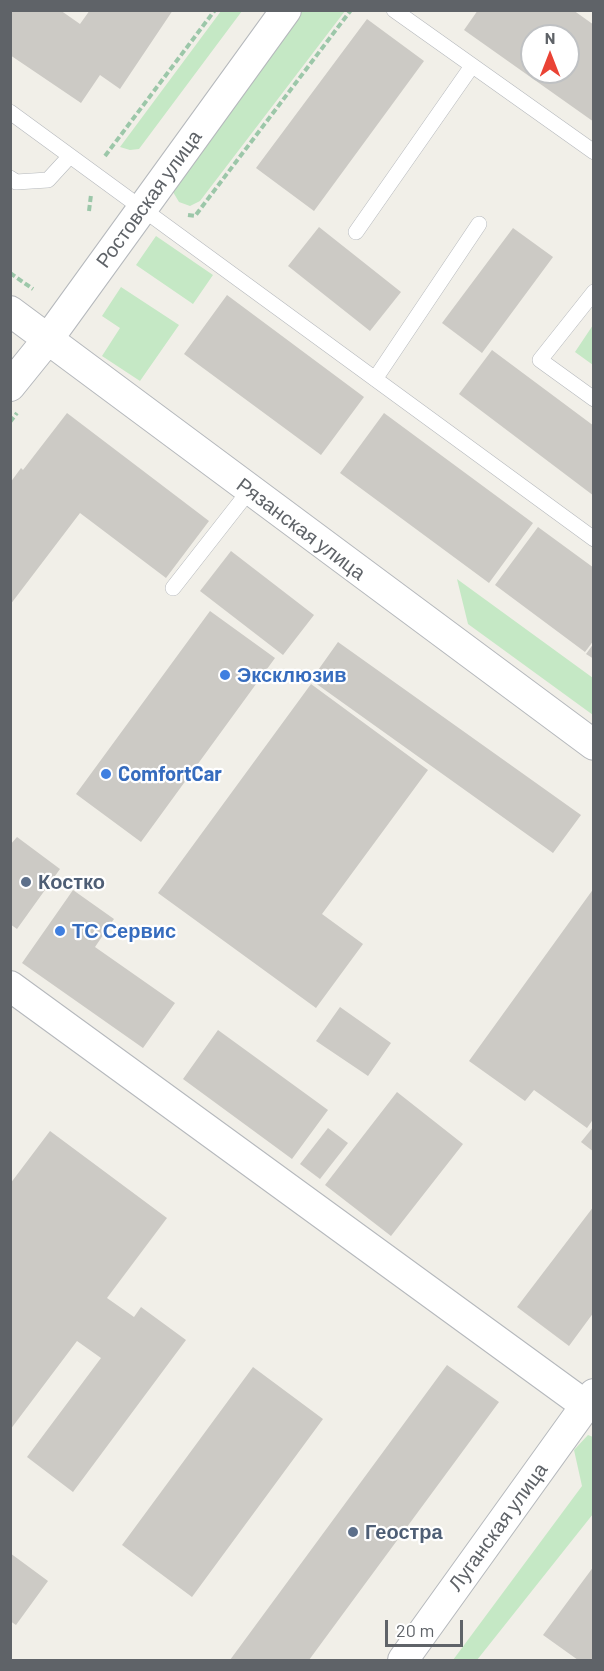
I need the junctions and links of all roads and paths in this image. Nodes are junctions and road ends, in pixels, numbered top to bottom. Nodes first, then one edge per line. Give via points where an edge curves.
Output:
1 (215, 10) edge
2 (286, 10) edge
3 (351, 10) edge
4 (393, 10) edge
5 (471, 66) junction
6 (10, 112) edge
7 (594, 152) edge
8 (70, 156) junction
9 (93, 172) junction
10 (10, 178) edge
11 (142, 209) junction
12 (185, 215) dead end
13 (479, 224) dead end
14 (356, 232) dead end
15 (10, 273) edge
16 (33, 289) dead end
17 (594, 292) edge
18 (10, 311) edge
19 (48, 339) junction
20 (375, 379) junction
21 (10, 386) edge
22 (594, 399) edge
23 (249, 491) junction
24 (594, 538) edge
25 (172, 588) dead end
26 (594, 745) edge
27 (10, 986) edge
28 (590, 1400) edge
29 (403, 1660) edge

1 - 9 path
2 - 11 street, Ростовская улица
3 - 12 path via 195,216
4 - 5 lane
5 - 7 lane
5 - 14 lane
6 - 8 lane
8 - 9 lane
8 - 10 lane via 48,180 16,182
9 - 11 lane
11 - 19 street, Ростовская улица
11 - 20 lane
13 - 20 lane
15 - 16 path
17 - 22 lane via 540,360
18 - 19 street, Рязанская улица
19 - 21 street, Ростовская улица
19 - 23 street, Рязанская улица
20 - 24 lane
23 - 25 lane
23 - 26 street, Рязанская улица
27 - 28 street
28 - 29 street, Луганская улица

